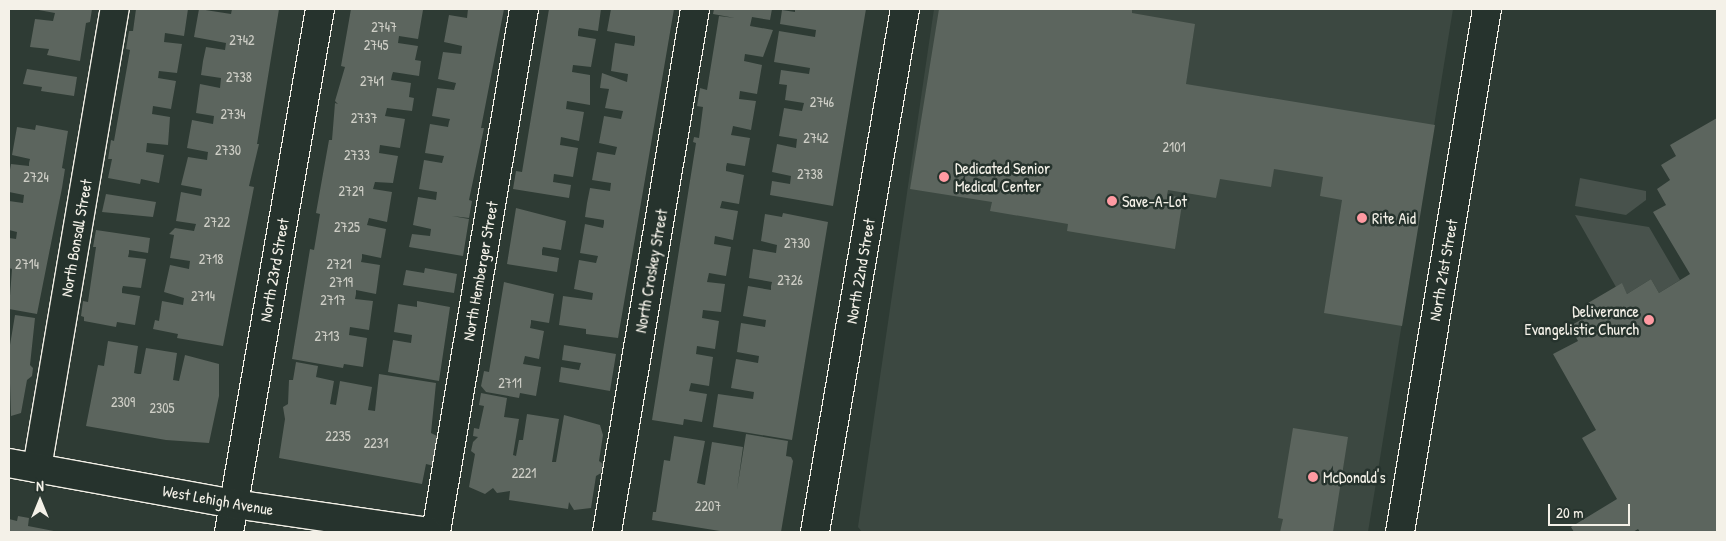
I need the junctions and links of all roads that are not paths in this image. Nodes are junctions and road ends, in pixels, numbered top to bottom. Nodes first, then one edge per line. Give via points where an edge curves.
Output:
1 (115, 9) edge
2 (320, 9) edge
3 (524, 9) edge
4 (695, 9) edge
5 (905, 9) edge
6 (1488, 9) edge
7 (9, 463) edge
8 (37, 468) junction
9 (234, 504) junction
10 (229, 532) edge
11 (428, 532) edge
12 (436, 532) edge
13 (607, 532) edge
14 (815, 532) edge
15 (1400, 532) edge

1 - 8 street, North Bonsall Street
2 - 9 street, North 23rd Street
3 - 12 street, North Hemberger Street
4 - 13 street, North Croskey Street
5 - 14 street, North 22nd Street
6 - 15 street, North 21st Street
7 - 8 street, West Lehigh Avenue
8 - 9 street, West Lehigh Avenue
9 - 10 street, North 23rd Street
9 - 11 street, West Lehigh Avenue

